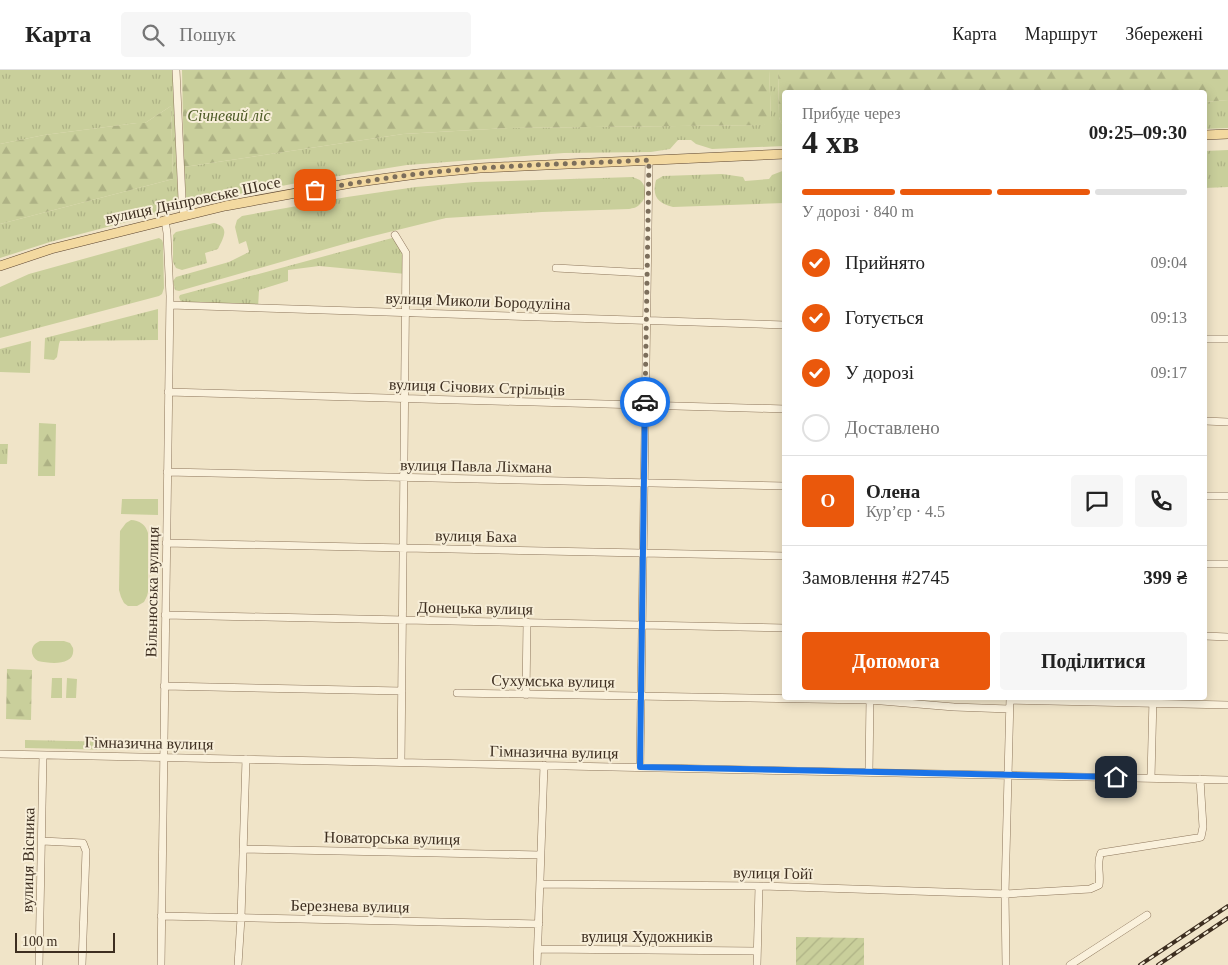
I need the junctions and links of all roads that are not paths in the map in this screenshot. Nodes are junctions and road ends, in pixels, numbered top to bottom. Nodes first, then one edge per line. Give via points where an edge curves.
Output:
1 (176, 70) edge
2 (1228, 134) edge
3 (1207, 135) edge
4 (782, 154) edge
5 (649, 160) junction
6 (184, 216) junction
7 (165, 220) junction
8 (394, 235) dead end
9 (0, 266) edge
10 (556, 268) dead end
11 (647, 273) junction
12 (170, 305) junction
13 (405, 313) junction
14 (646, 321) junction
15 (782, 325) edge
16 (1207, 339) edge
17 (1228, 339) edge
18 (168, 392) junction
19 (405, 398) junction
20 (645, 405) junction
21 (782, 409) edge
22 (1207, 421) edge
23 (1228, 422) edge
24 (167, 472) junction
25 (404, 478) junction
26 (644, 483) junction
27 (782, 486) edge
28 (1207, 496) edge
29 (1228, 496) edge
30 (166, 543) junction
31 (403, 548) junction
32 (643, 553) junction
33 (782, 556) edge
34 (1207, 564) edge
35 (1228, 564) edge
36 (165, 615) junction
37 (403, 620) junction
38 (527, 622) junction
39 (642, 625) junction
40 (782, 628) edge
41 (1207, 636) edge
42 (1228, 637) edge
43 (164, 686) junction
44 (402, 691) junction
45 (456, 693) dead end
46 (526, 695) junction
47 (641, 696) junction
48 (782, 698) edge
49 (870, 700) edge
50 (880, 700) edge
51 (1010, 700) edge
52 (1153, 700) edge
53 (1228, 705) edge
54 (1009, 708) junction
55 (0, 754) edge
56 (43, 755) junction
57 (164, 757) junction
58 (246, 759) junction
59 (401, 762) junction
60 (544, 765) junction
61 (640, 767) junction
62 (869, 772) junction
63 (1008, 775) junction
64 (1152, 778) junction
65 (1200, 779) junction
66 (1228, 780) edge
67 (42, 841) junction
68 (243, 849) junction
69 (540, 855) junction
70 (540, 884) junction
71 (759, 886) junction
72 (1005, 894) junction
73 (1147, 915) dead end
74 (161, 916) junction
75 (241, 918) junction
76 (539, 924) junction
77 (538, 950) junction
78 (757, 951) junction
79 (40, 965) edge
80 (82, 965) edge
81 (161, 965) edge
82 (238, 965) edge
83 (538, 965) edge
84 (757, 965) edge
85 (1006, 965) edge
86 (1070, 965) edge

1 - 6 street
2 - 3 main road
4 - 5 main road, вулиця Дніпровське Шосе
5 - 6 main road, вулиця Дніпровське Шосе via 416,174 225,206
5 - 11 street
6 - 7 main road, вулиця Дніпровське Шосе
7 - 9 main road, вулиця Дніпровське Шосе
7 - 12 street, Вільнюська вулиця
8 - 13 street via 406,253
10 - 11 street
11 - 14 street
12 - 13 street, вулиця Миколи Бородуліна
12 - 18 street, Вільнюська вулиця
13 - 14 street, вулиця Миколи Бородуліна
13 - 19 street
14 - 15 street, вулиця Миколи Бородуліна
14 - 20 street
16 - 17 street
18 - 19 street, вулиця Січових Стрільців
18 - 24 street, Вільнюська вулиця
19 - 20 street, вулиця Січових Стрільців
19 - 25 street
20 - 21 street, вулиця Січових Стрільців
20 - 26 street
22 - 23 street
24 - 25 street, вулиця Павла Ліхмана
24 - 30 street, Вільнюська вулиця
25 - 26 street, вулиця Павла Ліхмана
25 - 31 street
26 - 27 street, вулиця Павла Ліхмана
26 - 32 street
28 - 29 street
30 - 31 street, вулиця Баха
30 - 36 street, Вільнюська вулиця
31 - 32 street, вулиця Баха
31 - 37 street
32 - 33 street, вулиця Баха
32 - 39 street
34 - 35 street
36 - 37 street, Донецька вулиця
36 - 43 street, Вільнюська вулиця
37 - 38 street, Донецька вулиця
37 - 44 street
38 - 39 street, Донецька вулиця
38 - 46 street
39 - 40 street, Донецька вулиця
39 - 47 street
41 - 42 street
43 - 44 street
43 - 57 street, Вільнюська вулиця
44 - 59 street
45 - 46 street, Сухумська вулиця
46 - 47 street, Сухумська вулиця
47 - 48 street, Сухумська вулиця
47 - 61 street
49 - 62 street
50 - 54 street, Сухумська вулиця
51 - 54 street
52 - 53 street
52 - 64 street
54 - 63 street
55 - 56 street, Гімназична вулиця
56 - 57 street, Гімназична вулиця
56 - 67 street, вулиця Вісника
57 - 58 street, Гімназична вулиця
57 - 74 street, Вільнюська вулиця
58 - 59 street, Гімназична вулиця
58 - 68 street
59 - 60 street, Гімназична вулиця
60 - 61 street, Гімназична вулиця
60 - 69 street
61 - 62 street, Гімназична вулиця
62 - 63 street, Гімназична вулиця
63 - 64 street, Гімназична вулиця
63 - 72 street
64 - 65 street, Гімназична вулиця
65 - 66 street, Гімназична вулиця
65 - 72 street, вулиця Гойї via 1201,836 1101,853 1098,859 1099,885 1090,889
67 - 79 street, вулиця Вісника
67 - 80 street via 83,843 86,851
68 - 69 street, Новаторська вулиця
68 - 75 street
69 - 70 street
70 - 71 street, вулиця Гойї
70 - 76 street
71 - 72 street, вулиця Гойї
71 - 78 street
72 - 85 street
73 - 86 street
74 - 75 street, Березнева вулиця
74 - 81 street, Вільнюська вулиця
75 - 76 street, Березнева вулиця
75 - 82 street
76 - 77 street
77 - 78 street, вулиця Художників
77 - 83 street
78 - 84 street

